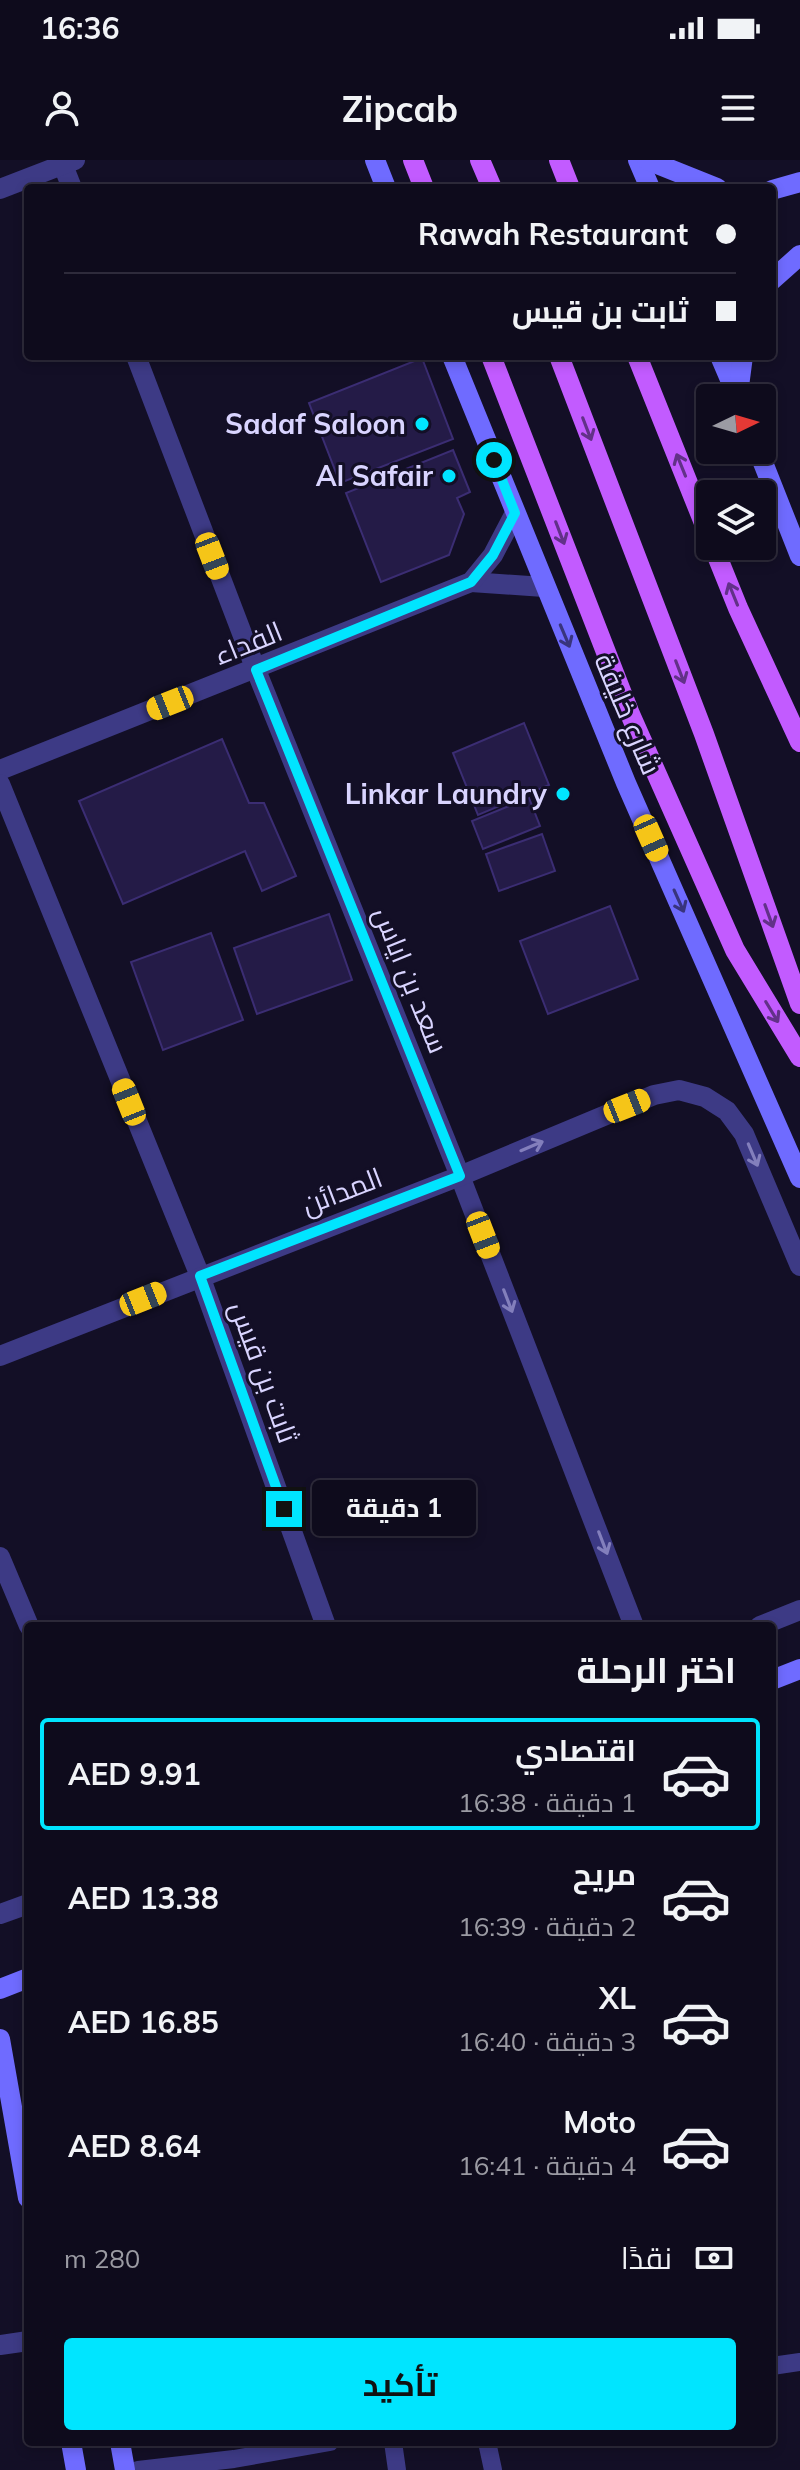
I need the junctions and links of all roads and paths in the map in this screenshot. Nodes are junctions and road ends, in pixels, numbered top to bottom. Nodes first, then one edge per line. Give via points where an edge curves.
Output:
1 (375, 160) edge
2 (413, 160) edge
3 (480, 160) edge
4 (559, 160) edge
5 (638, 160) edge
6 (647, 160) edge
7 (66, 162) edge
8 (800, 182) edge
9 (71, 184) edge
10 (384, 184) edge
11 (422, 184) edge
12 (490, 184) edge
13 (568, 184) edge
14 (648, 184) edge
15 (707, 184) edge
16 (0, 189) edge
17 (776, 189) edge
18 (800, 255) edge
19 (776, 276) edge
20 (138, 360) edge
21 (454, 360) edge
22 (493, 360) edge
23 (561, 360) edge
24 (639, 360) edge
25 (722, 360) edge
26 (743, 360) edge
27 (732, 384) edge
28 (740, 384) edge
29 (764, 464) edge
30 (696, 503) edge
31 (515, 513) junction
32 (800, 556) edge
33 (719, 560) edge
34 (471, 582) junction
35 (544, 587) junction
36 (256, 670) junction
37 (800, 742) edge
38 (0, 770) edge
39 (0, 784) edge
40 (800, 1004) edge
41 (800, 1057) edge
42 (460, 1176) junction
43 (800, 1178) edge
44 (800, 1266) edge
45 (200, 1276) junction
46 (0, 1356) edge
47 (0, 1557) edge
48 (800, 1610) edge
49 (27, 1622) edge
50 (325, 1622) edge
51 (632, 1622) edge
52 (770, 1622) edge
53 (800, 1669) edge
54 (776, 1678) edge
55 (24, 1905) edge
56 (0, 1914) edge
57 (24, 1980) edge
58 (0, 1989) edge
59 (0, 2039) edge
60 (24, 2175) edge
61 (24, 2342) edge
62 (0, 2345) edge
63 (800, 2362) edge
64 (776, 2365) edge
65 (72, 2446) edge
66 (121, 2446) edge
67 (313, 2446) edge
68 (394, 2446) edge
69 (488, 2446) edge
70 (235, 2464) edge
71 (76, 2470) edge
72 (125, 2470) edge
73 (138, 2470) edge
74 (397, 2470) edge
75 (493, 2470) edge

1 - 10 street
2 - 11 main road
3 - 12 main road
4 - 13 main road
5 - 14 street
6 - 15 street
7 - 9 street
7 - 16 street
8 - 17 street
18 - 19 street
20 - 36 street, سعد بن اياس
21 - 31 street, شارع خليفة
22 -> 41 main road via 630,714 735,950
23 -> 40 main road via 704,734
30 -> 24 main road
25 - 27 street
26 - 28 street
29 - 32 street
31 - 34 street via 493,555
31 - 35 street, شارع خليفة
37 -> 33 main road
34 - 35 street, الفداء
34 - 36 street, الفداء
35 -> 43 street, شارع خليفة
36 - 38 street, الفداء
36 - 42 street, سعد بن اياس
39 - 45 street, ثابت بن قيس
42 -> 44 street, المدائن via 654,1095 679,1090 705,1097 727,1111 744,1134
42 - 45 street, المدائن
42 -> 51 street, سعد بن اياس
45 - 46 street, المدائن
45 - 50 street, ثابت بن قيس
47 - 49 street
48 - 52 street
53 - 54 street
55 - 56 street
57 - 58 street
59 - 60 street
61 - 62 street
63 - 64 lane
65 - 71 street
66 - 72 street
67 - 70 lane
68 - 74 lane
69 - 75 lane
70 - 73 lane

